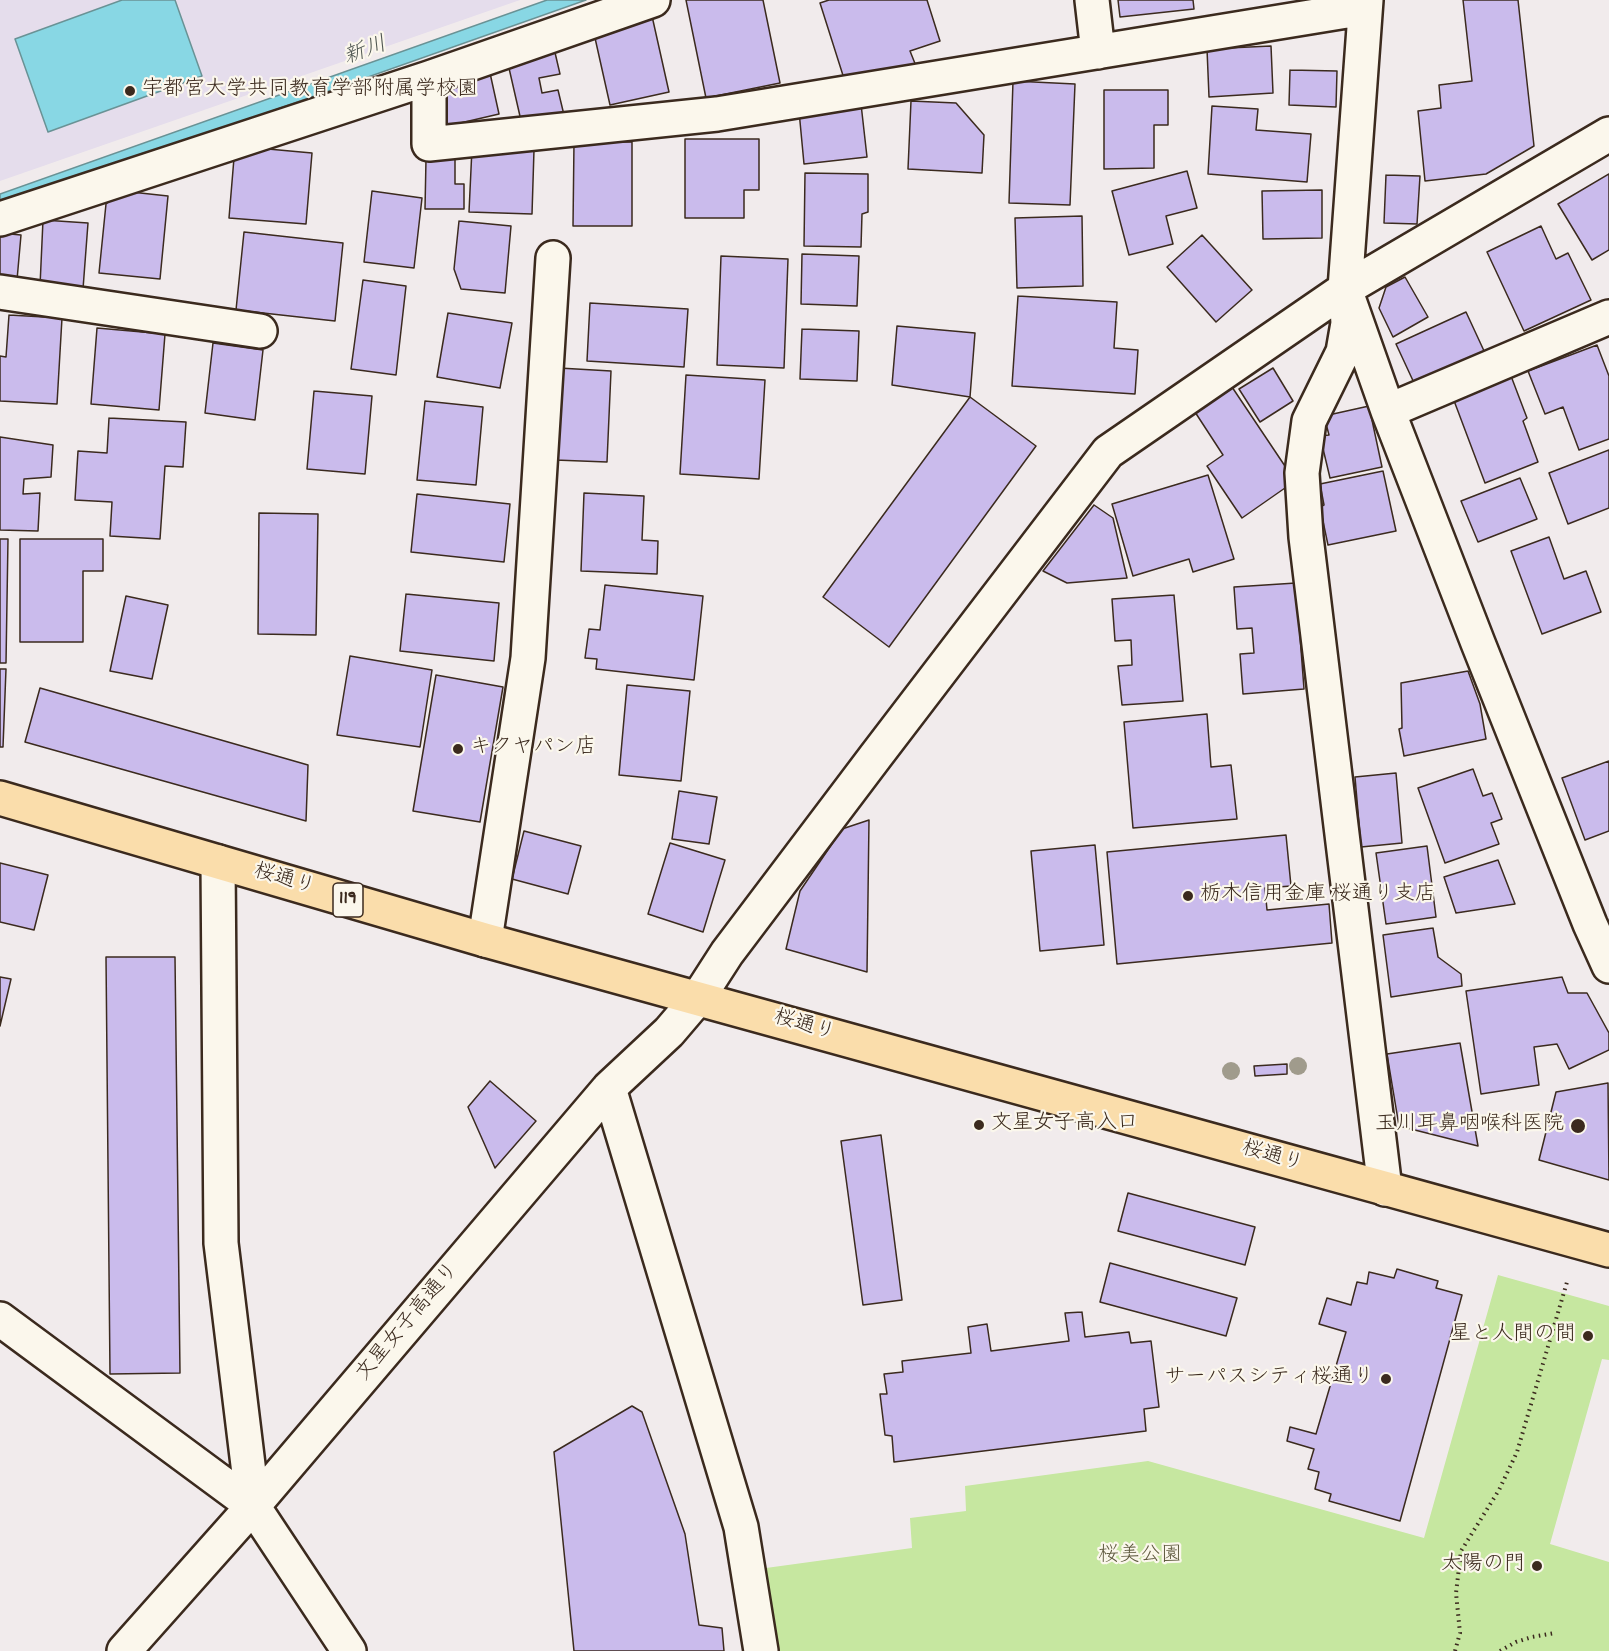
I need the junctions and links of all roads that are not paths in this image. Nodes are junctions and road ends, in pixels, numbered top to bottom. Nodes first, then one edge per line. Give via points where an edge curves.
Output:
1 (653, 0) edge
2 (1092, 0) edge
3 (1365, 4) edge
4 (1098, 52) junction
5 (429, 78) junction
6 (1607, 141) edge
7 (0, 219) edge
8 (553, 258) dead end
9 (1345, 289) junction
10 (0, 292) edge
11 (1609, 317) edge
12 (260, 332) dead end
13 (1388, 411) junction
14 (0, 798) edge
15 (218, 862) junction
16 (1600, 921) edge
17 (485, 940) junction
18 (1609, 966) edge
19 (698, 998) junction
20 (609, 1088) junction
21 (1385, 1189) junction
22 (1609, 1250) edge
23 (0, 1318) edge
24 (253, 1506) junction
25 (124, 1651) edge
26 (350, 1651) edge
27 (761, 1651) edge

1 - 5 street
2 - 4 street
3 - 4 street
3 - 9 street
4 - 5 street via 717,114 429,144
5 - 7 street
6 - 9 street, 文星女子高通り
8 - 17 street via 528,658
9 - 13 street
9 - 19 street, 文星女子高通り via 1108,452 854,785
9 - 21 street via 1348,323 1343,352 1309,421 1302,473 1307,548
10 - 12 street
11 - 13 street
13 - 16 street via 1478,643
14 - 15 highway, 桜通り / 119
15 - 17 highway, 桜通り / 119
15 - 24 street via 221,1243
16 - 18 street
17 - 19 highway, 桜通り / 119
19 - 20 street, 文星女子高通り via 669,1032
19 - 21 highway, 桜通り / 119
20 - 24 street, 文星女子高通り
20 - 27 street via 741,1527
21 - 22 highway, 桜通り / 119
23 - 24 street
24 - 25 street, 文星女子高通り
24 - 26 street

